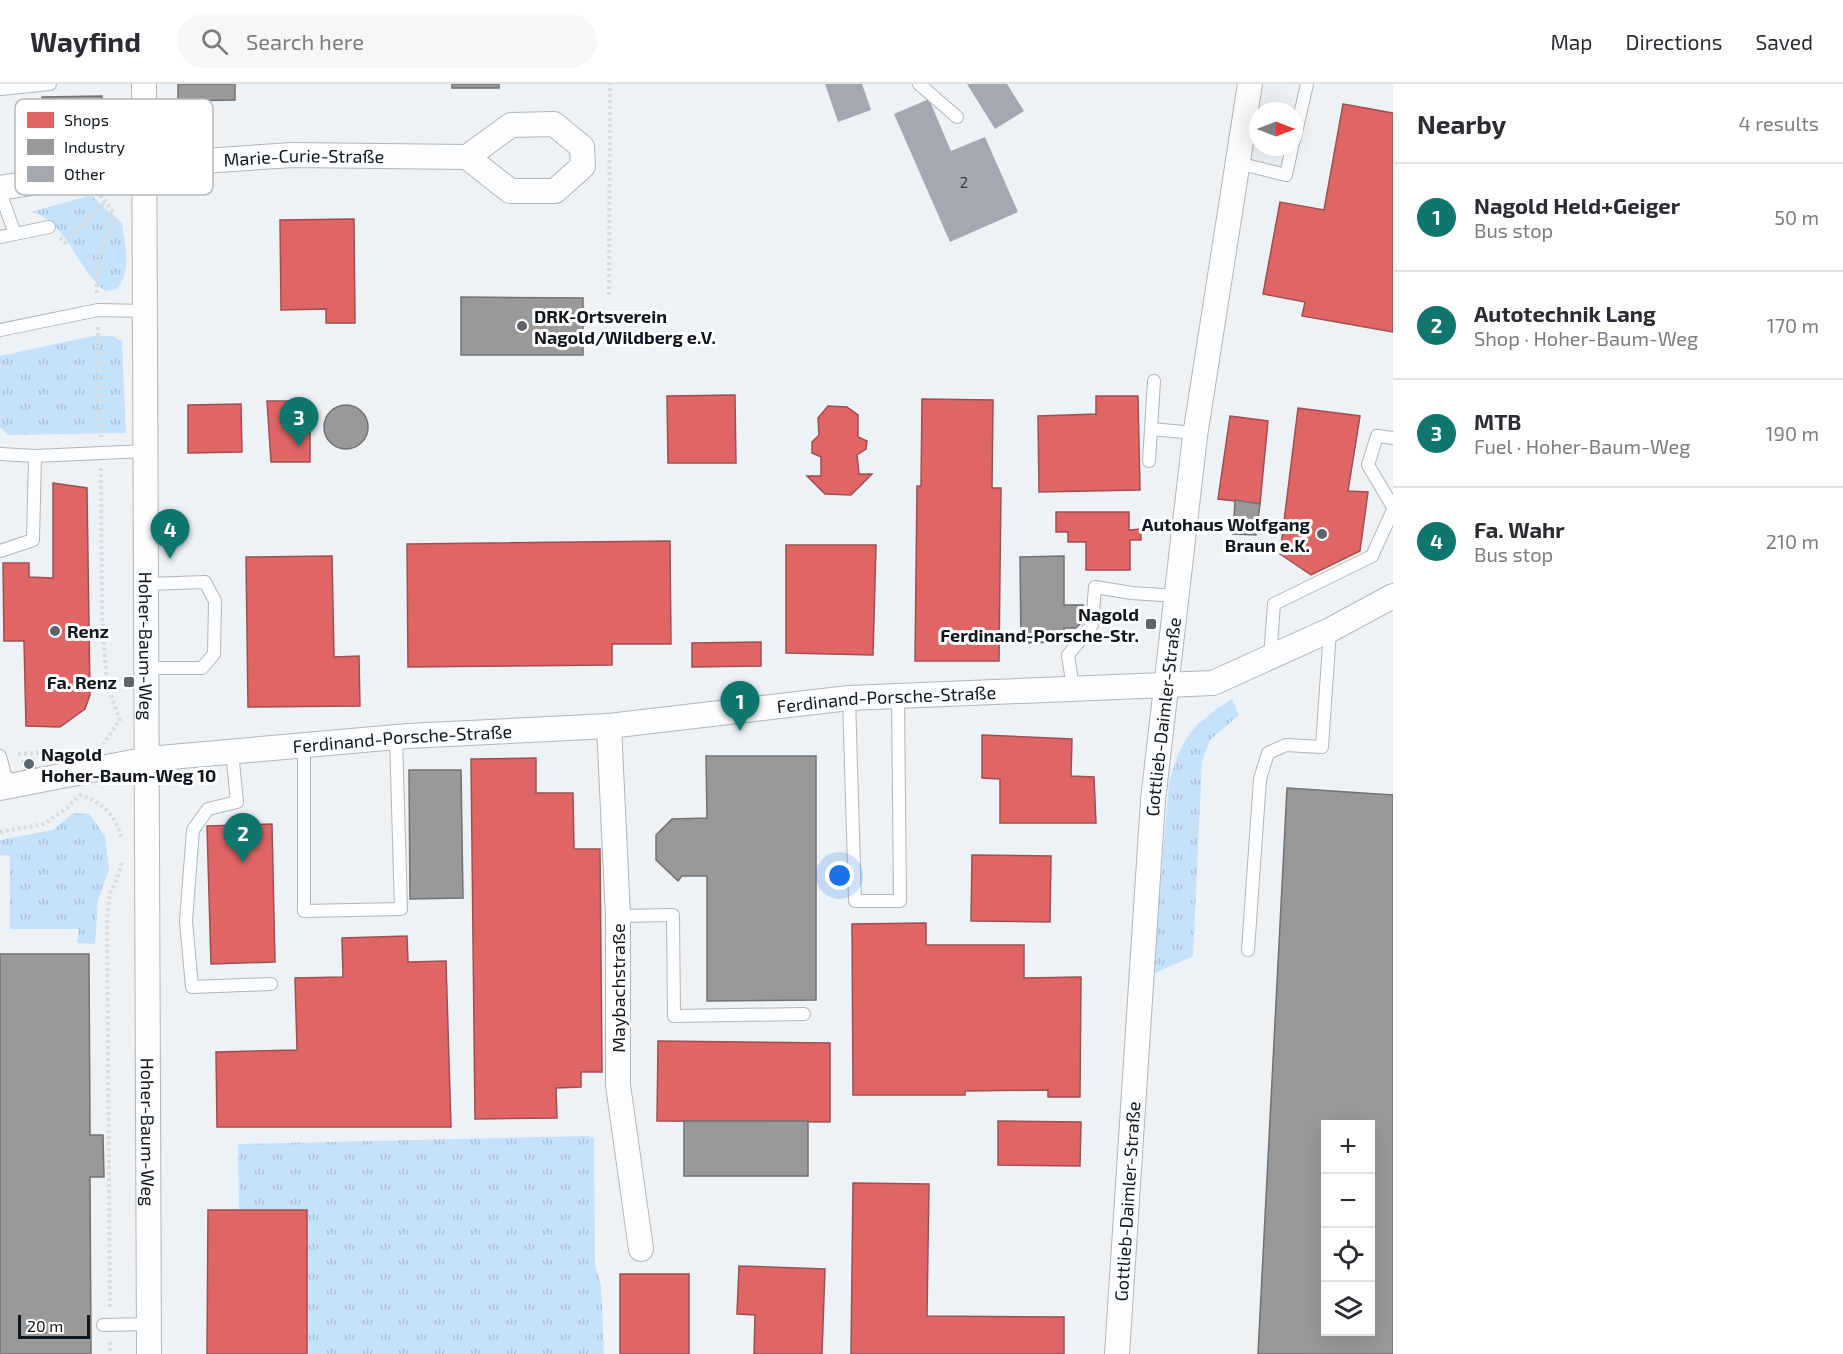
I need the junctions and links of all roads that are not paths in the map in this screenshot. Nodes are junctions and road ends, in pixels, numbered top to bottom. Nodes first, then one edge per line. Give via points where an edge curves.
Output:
1 (1, 84) edge
2 (50, 84) edge
3 (919, 84) edge
4 (1250, 84) edge
5 (1307, 84) edge
6 (1303, 102) edge
7 (957, 117) dead end
8 (1291, 156) edge
9 (467, 157) dead end
10 (213, 161) edge
11 (1238, 163) junction
12 (15, 187) edge
13 (0, 190) edge
14 (144, 195) edge
15 (49, 227) road end
16 (15, 234) junction
17 (0, 237) edge
18 (145, 311) junction
19 (0, 330) edge
20 (1154, 381) dead end
21 (1151, 429) junction
22 (1195, 433) junction
23 (1393, 438) edge
24 (146, 451) junction
25 (0, 454) edge
26 (36, 456) junction
27 (1149, 461) dead end
28 (1393, 508) edge
29 (0, 551) edge
30 (147, 584) junction
31 (1177, 596) junction
32 (1393, 596) edge
33 (1330, 630) junction
34 (1270, 658) junction
35 (148, 668) junction
36 (1166, 684) junction
37 (1073, 688) junction
38 (898, 696) junction
39 (849, 698) junction
40 (609, 726) junction
41 (396, 737) junction
42 (304, 745) junction
43 (232, 752) junction
44 (0, 756) edge
45 (148, 759) junction
46 (4, 787) edge
47 (618, 916) junction
48 (1248, 950) dead end
49 (271, 984) dead end
50 (804, 1014) dead end
51 (641, 1250) dead end
52 (149, 1324) junction
53 (106, 1325) road end
54 (149, 1354) edge
55 (1117, 1354) edge

1 - 2 lane via 1,89
3 - 7 lane
4 - 11 street, Gottlieb-Daimler-Straße
5 - 6 lane
8 - 11 lane via 1286,175
9 - 10 street, Marie-Curie-Straße via 292,156
11 - 22 street, Gottlieb-Daimler-Straße
12 - 13 street, Marie-Curie-Straße
13 - 16 lane
14 - 18 street, Hoher-Baum-Weg
15 - 16 lane
16 - 17 lane
18 - 19 lane via 98,310
18 - 24 street, Hoher-Baum-Weg
20 - 21 lane
21 - 22 lane
21 - 27 lane
22 - 31 street, Gottlieb-Daimler-Straße
23 - 28 lane via 1377,436 1368,465
24 - 26 lane
24 - 30 street, Hoher-Baum-Weg
25 - 26 lane
26 - 29 lane via 33,540
28 - 34 lane via 1372,556 1274,604
30 - 35 street, Hoher-Baum-Weg
30 - 35 lane via 205,582 215,601 214,654 202,668
31 - 36 street, Gottlieb-Daimler-Straße
31 - 37 lane via 1095,587 1092,624 1068,655
32 - 33 street, Ferdinand-Porsche-Straße
33 - 34 street, Ferdinand-Porsche-Straße
33 - 48 lane via 1322,747 1286,745 1268,753 1260,779
34 - 36 street, Ferdinand-Porsche-Straße via 1212,682
35 - 45 street, Hoher-Baum-Weg
36 - 37 street, Ferdinand-Porsche-Straße
36 - 55 street, Gottlieb-Daimler-Straße via 1153,800
37 - 38 street, Ferdinand-Porsche-Straße
38 - 39 street, Ferdinand-Porsche-Straße
38 - 39 lane via 900,901 855,901
39 - 40 street, Ferdinand-Porsche-Straße
40 - 41 street, Ferdinand-Porsche-Straße
40 - 47 street, Maybachstraße
41 - 42 street, Ferdinand-Porsche-Straße
41 - 42 lane via 401,909 304,911
42 - 43 street, Ferdinand-Porsche-Straße
43 - 45 street, Ferdinand-Porsche-Straße
43 - 49 lane via 237,802 208,808 193,830 186,921 192,987
44 - 46 lane
45 - 46 street, Ferdinand-Porsche-Straße
45 - 52 street, Hoher-Baum-Weg
47 - 50 lane via 673,915 674,1016
47 - 51 street, Maybachstraße via 618,1085
52 - 53 lane
52 - 54 street, Hoher-Baum-Weg

